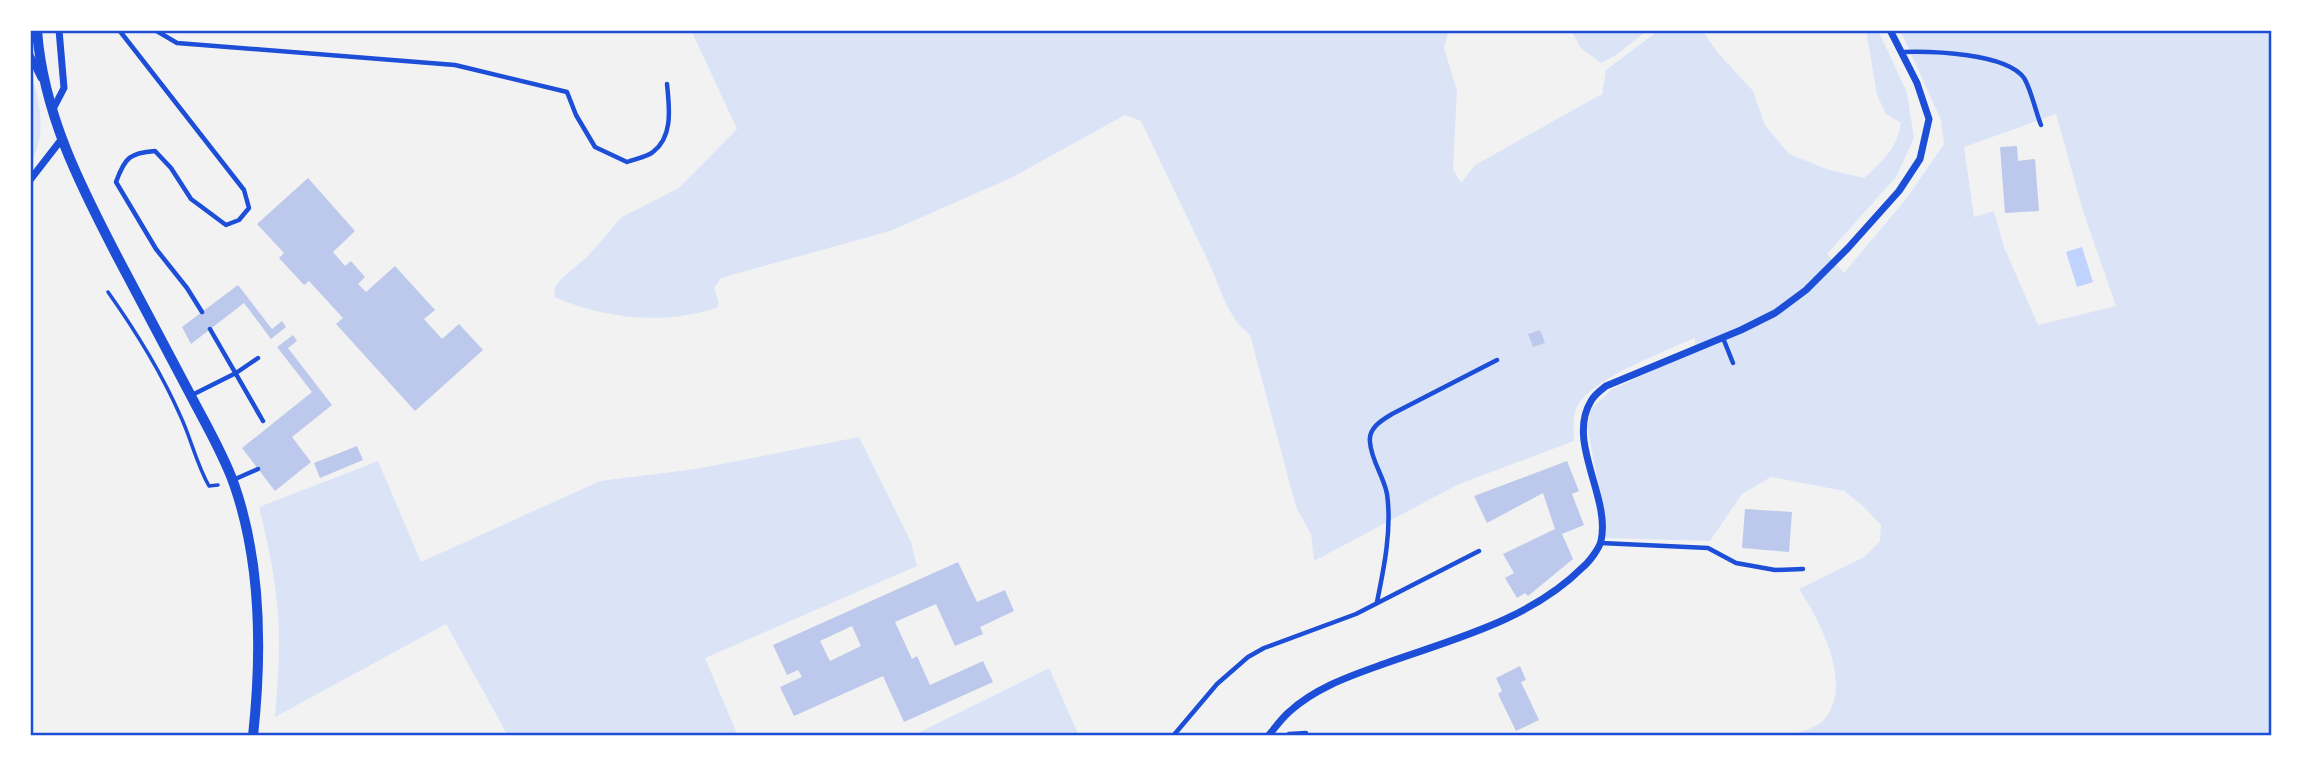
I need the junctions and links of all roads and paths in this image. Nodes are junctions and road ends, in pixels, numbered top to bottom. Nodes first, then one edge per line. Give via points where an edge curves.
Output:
1 (37, 30) edge
2 (59, 30) edge
3 (119, 30) edge
4 (155, 30) edge
5 (1891, 30) edge
6 (1902, 52) junction
7 (30, 55) edge
8 (667, 84) dead end
9 (46, 88) junction
10 (52, 111) junction
11 (2041, 125) dead end
12 (61, 141) junction
13 (30, 180) edge
14 (108, 292) dead end
15 (202, 312) dead end
16 (210, 329) dead end
17 (1723, 337) junction
18 (258, 358) dead end
19 (1497, 360) dead end
20 (1733, 363) dead end
21 (236, 373) junction
22 (191, 396) junction
23 (263, 421) dead end
24 (258, 469) dead end
25 (233, 480) junction
26 (1601, 543) junction
27 (1479, 551) dead end
28 (1802, 569) dead end
29 (1377, 603) junction
30 (1289, 733) dead end
31 (1306, 733) dead end
32 (253, 736) edge
33 (1173, 736) edge
34 (1268, 736) edge

1 - 9 street
2 - 10 street via 64,88
3 - 15 lane via 244,190 249,208 239,220 226,225 191,199 155,151 134,153 122,165 116,182 156,249
4 - 8 lane via 177,43 455,65 567,92 594,147 627,162 653,153 666,137 670,112
5 - 6 street
6 - 11 lane via 1953,52 2005,63 2024,78
6 - 17 street via 1929,119 1920,159 1899,191 1805,290 1775,313
7 - 9 street
9 - 10 street
10 - 12 street
12 - 13 street
12 - 22 street
14 - 25 path via 133,327 180,414 209,486
16 - 21 lane
17 - 20 lane
17 - 26 street via 1606,386 1591,399 1583,437 1601,512
18 - 21 lane
19 - 29 lane via 1392,414 1372,432 1369,441 1387,494 1385,562
21 - 22 lane
21 - 23 lane
22 - 25 street
24 - 25 lane
25 - 32 street via 246,526 257,599
26 - 28 lane via 1708,548 1736,563 1774,570
26 - 34 street via 1584,566 1546,599 1320,690 1289,712
27 - 29 lane
29 - 33 lane via 1248,657 1217,684
30 - 31 lane

